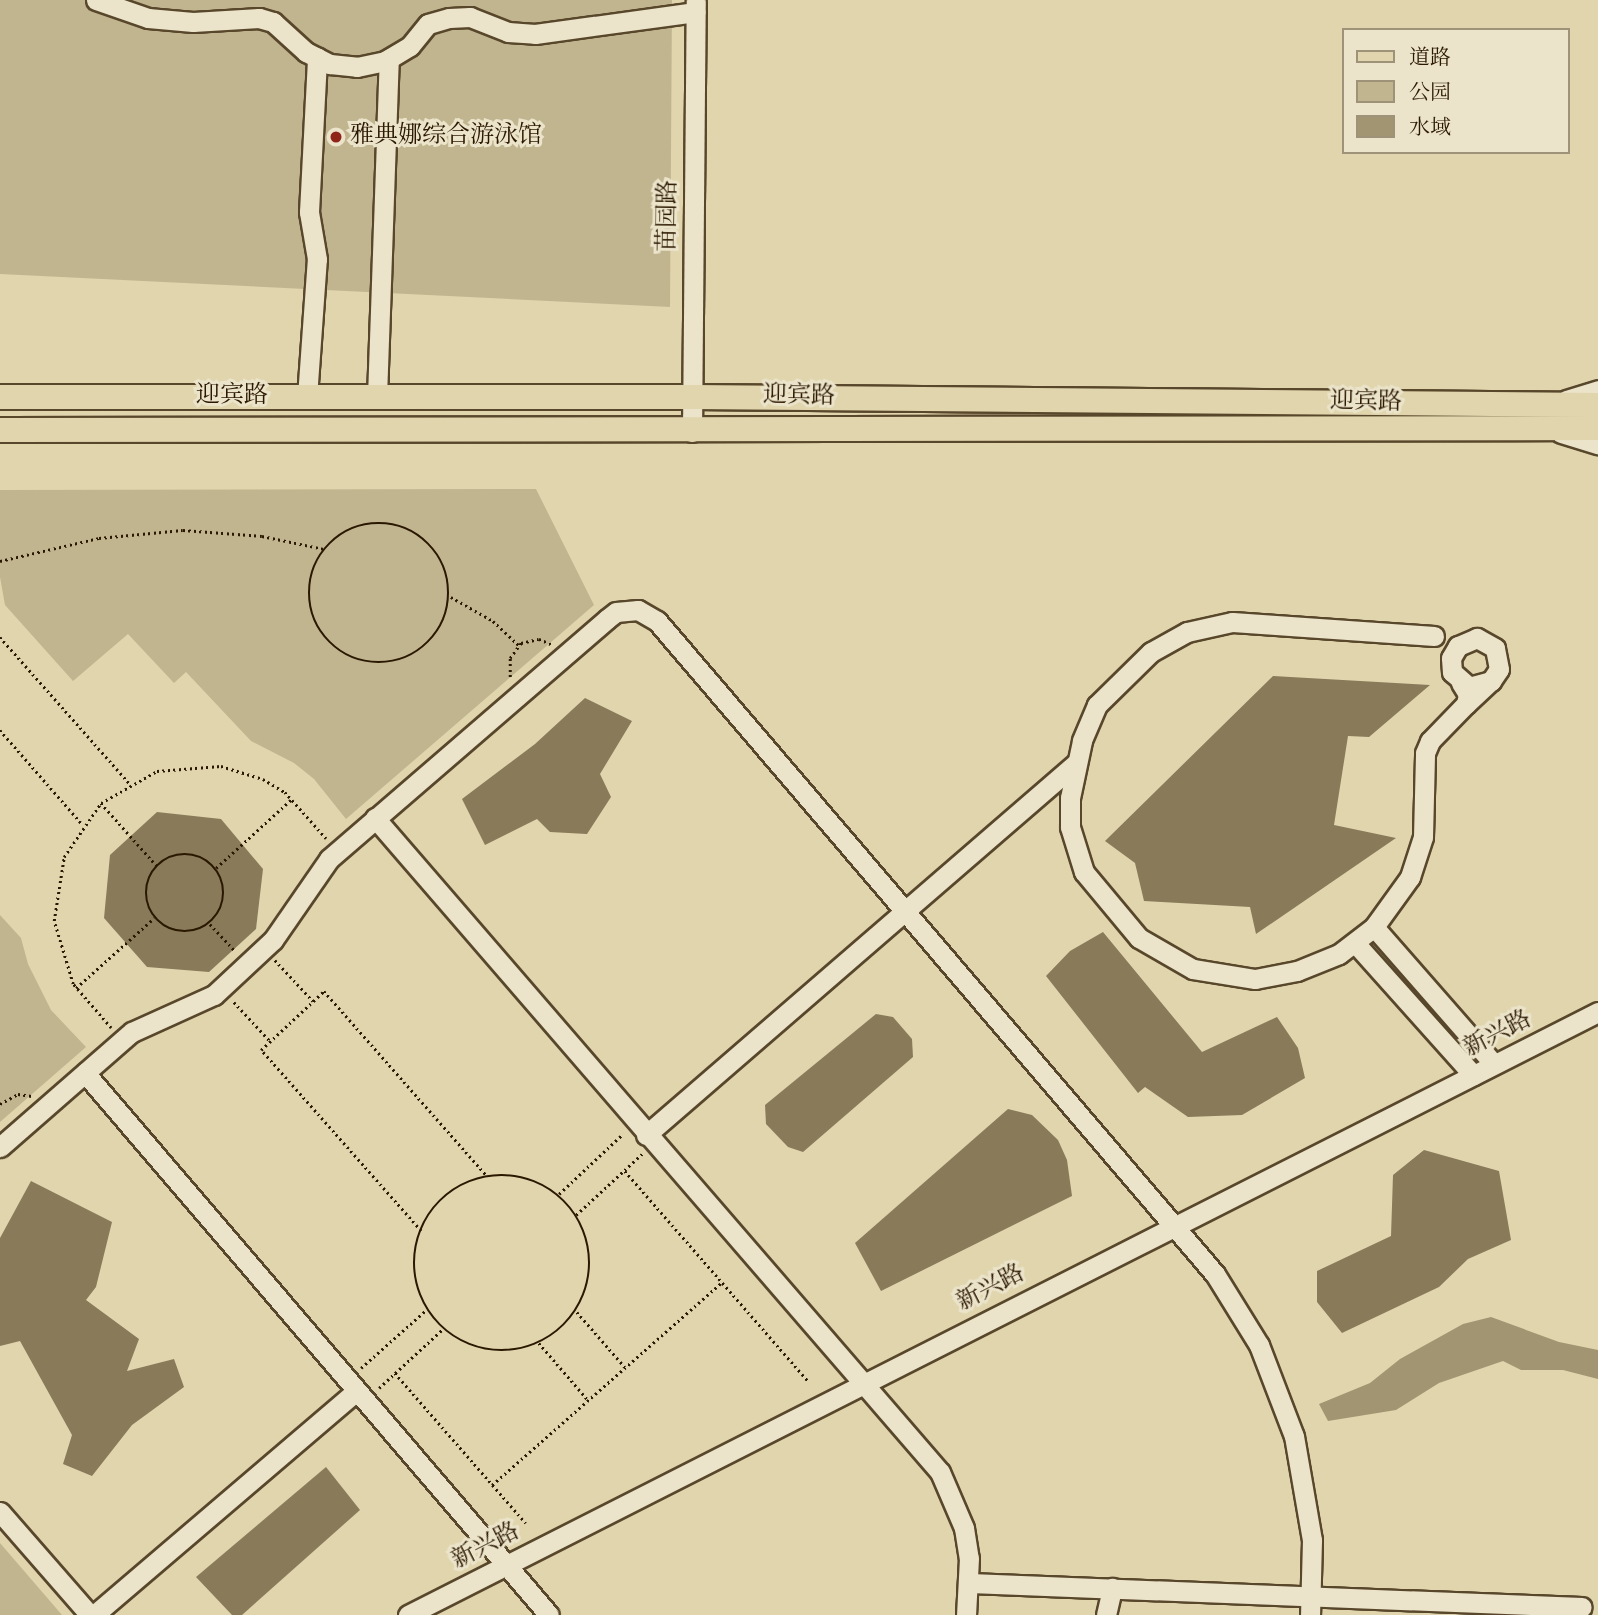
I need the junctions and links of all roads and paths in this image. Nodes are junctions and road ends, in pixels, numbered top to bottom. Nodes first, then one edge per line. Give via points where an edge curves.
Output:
1 (96, 0) edge
2 (696, 6) edge
3 (317, 57) junction
4 (389, 59) junction
5 (1598, 390) edge
6 (0, 397) edge
7 (307, 397) junction
8 (377, 397) junction
9 (692, 397) junction
10 (1549, 404) junction
11 (1598, 405) edge
12 (1543, 428) junction
13 (1598, 428) edge
14 (0, 430) edge
15 (692, 432) junction
16 (1598, 444) edge
17 (324, 550) junction
18 (0, 561) edge
19 (450, 597) junction
20 (1434, 636) junction
21 (0, 637) edge
22 (1477, 638) junction
23 (519, 645) junction
24 (563, 656) junction
25 (1451, 658) junction
26 (1491, 681) junction
27 (1461, 683) junction
28 (521, 692) junction
29 (1466, 704) junction
30 (0, 730) edge
31 (1075, 764) junction
32 (129, 783) junction
33 (293, 798) junction
34 (101, 803) junction
35 (375, 818) junction
36 (82, 824) junction
37 (335, 853) junction
38 (157, 866) junction
39 (216, 868) junction
40 (906, 911) junction
41 (154, 918) junction
42 (210, 924) junction
43 (1374, 927) junction
44 (1356, 944) junction
45 (264, 949) junction
46 (233, 950) dead end
47 (221, 988) junction
48 (76, 989) junction
49 (313, 1001) junction
50 (1598, 1012) edge
51 (124, 1039) junction
52 (270, 1041) junction
53 (1494, 1064) junction
54 (85, 1073) junction
55 (1473, 1075) junction
56 (0, 1103) edge
57 (46, 1107) junction
58 (645, 1133) junction
59 (0, 1147) edge
60 (625, 1171) junction
61 (487, 1176) junction
62 (558, 1195) junction
63 (576, 1215) junction
64 (1176, 1223) junction
65 (421, 1231) junction
66 (722, 1282) junction
67 (426, 1310) junction
68 (576, 1311) junction
69 (443, 1329) junction
70 (539, 1343) junction
71 (625, 1367) junction
72 (396, 1373) junction
73 (808, 1381) dead end
74 (863, 1382) junction
75 (356, 1391) junction
76 (588, 1400) junction
77 (492, 1485) junction
78 (0, 1512) edge
79 (526, 1523) dead end
80 (506, 1564) junction
81 (970, 1583) junction
82 (1112, 1588) junction
83 (1311, 1605) edge
84 (1582, 1607) dead end
85 (92, 1615) edge
86 (408, 1615) edge
87 (549, 1615) edge
88 (966, 1615) edge
89 (1106, 1615) edge

1 - 3 street via 148,18 193,22 259,18 273,22
2 - 4 street via 535,34 508,32 470,17 449,18 428,24 410,46
2 - 9 street, 苗园路
3 - 4 street via 357,67
3 - 7 street via 310,212 317,259
4 - 8 street
5 - 10 street
6 - 7 main road, 迎宾路
7 - 8 main road, 迎宾路
8 - 9 main road, 迎宾路
9 - 10 main road, 迎宾路
9 - 15 street, 苗园路
10 - 11 main road, 迎宾路
12 - 13 main road, 迎宾路
12 - 15 main road, 迎宾路
12 - 16 street
14 - 15 main road, 迎宾路
17 - 18 path via 262,536 183,530 99,538
17 - 19 path via 348,529 371,522 396,524 418,533 436,550 447,572
17 - 19 path via 309,583 309,605 323,635 348,657 369,663 413,655 444,621
19 - 23 path via 493,621
20 - 22 street
20 - 25 street
20 - 31 street via 1232,622 1186,632 1151,652 1097,705
21 - 32 path
22 - 25 street via 1463,642
22 - 26 street via 1490,643 1498,655 1499,669
23 - 24 path via 539,639
23 - 28 path via 508,667
24 - 28 street
24 - 40 street via 616,612 648,614
25 - 27 street via 1452,672
26 - 27 street via 1477,687
26 - 29 street
27 - 29 street via 1468,694
28 - 35 street
29 - 43 street via 1430,741 1425,761 1423,837 1410,877
30 - 36 path
31 - 40 street
31 - 44 street via 1070,827 1084,872 1139,938 1165,955 1193,969 1255,979 1297,971
32 - 33 path via 178,766 222,766 263,779
32 - 34 path
33 - 37 path via 315,821
33 - 39 path
34 - 36 path
34 - 38 path
35 - 37 street
35 - 58 street
36 - 48 path via 64,857 54,900 57,943
37 - 45 street
38 - 39 path via 179,854 193,854
38 - 41 path via 145,892
39 - 42 path via 225,891 219,915
40 - 58 street
40 - 64 street
41 - 42 path via 175,932
41 - 48 path
42 - 46 path
43 - 44 street
43 - 53 street
44 - 55 street
45 - 47 street
45 - 49 path
47 - 51 street
47 - 52 path
48 - 51 path
49 - 52 path
49 - 61 path via 324,991
50 - 53 street, 新兴路
51 - 54 street
52 - 65 path via 261,1049
53 - 55 street, 新兴路
54 - 57 street
54 - 75 street
55 - 64 street, 新兴路
56 - 57 path via 27,1094
57 - 59 street
58 - 60 path
58 - 62 path
58 - 74 street
60 - 63 path
60 - 66 path
61 - 62 path via 521,1177
61 - 65 path via 443,1197
62 - 63 path
63 - 68 path via 590,1255 589,1283
64 - 74 street, 新兴路
64 - 83 street via 1244,1318 1279,1389 1304,1482 1312,1540
65 - 67 path via 414,1250 415,1281
66 - 71 path
66 - 73 path
67 - 69 path
67 - 75 path
68 - 70 path via 560,1330
68 - 71 path
69 - 70 path via 474,1347 494,1350
69 - 72 path
70 - 76 path
71 - 76 path
72 - 75 path
72 - 77 path
74 - 80 street, 新兴路
74 - 81 street via 922,1447 954,1499 964,1528
75 - 80 street
75 - 85 street
76 - 77 path
77 - 79 path
78 - 85 street
80 - 86 street, 新兴路
80 - 87 street
81 - 82 street
81 - 88 street
82 - 83 street
82 - 89 street
83 - 84 street

